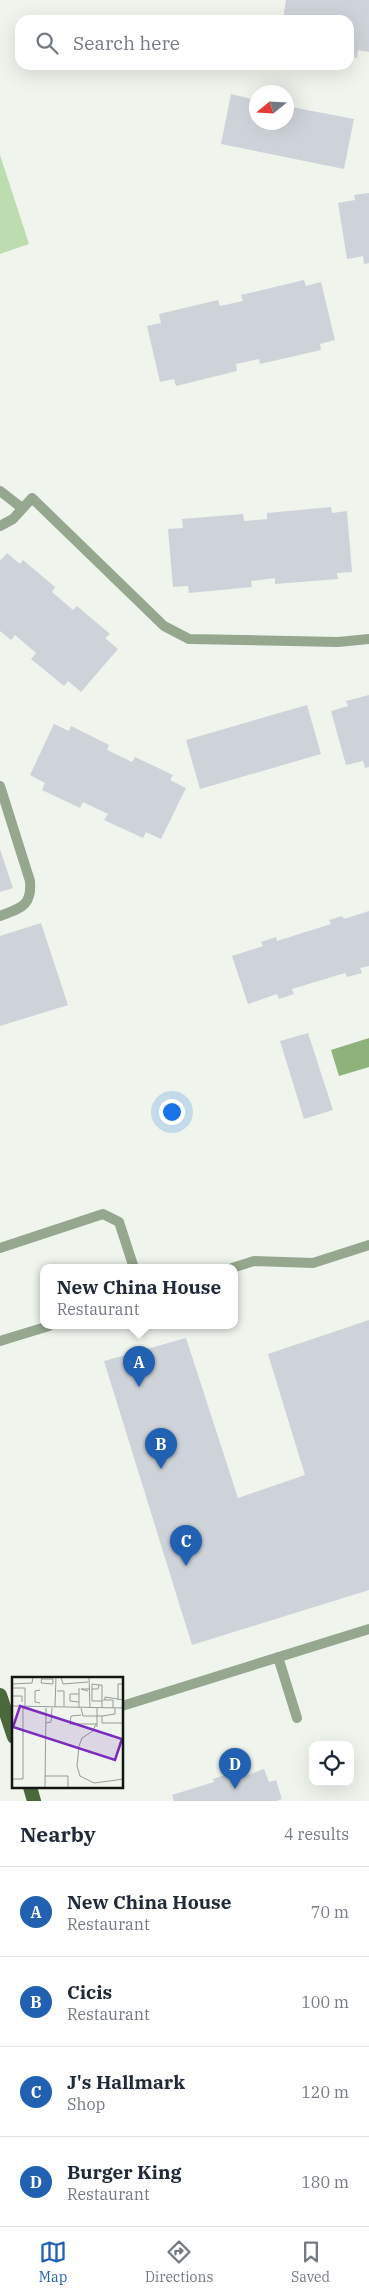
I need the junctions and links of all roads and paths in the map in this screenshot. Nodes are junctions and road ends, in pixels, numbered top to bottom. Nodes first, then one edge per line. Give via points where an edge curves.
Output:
1 (0, 490) edge
2 (22, 508) junction
3 (0, 526) edge
4 (369, 639) edge
5 (0, 786) edge
6 (0, 916) edge
7 (369, 1245) edge
8 (0, 1248) edge
9 (133, 1264) edge
10 (238, 1266) edge
11 (40, 1329) edge
12 (0, 1341) edge
13 (369, 1629) edge
14 (278, 1657) junction
15 (0, 1695) edge
16 (124, 1705) edge
17 (297, 1718) dead end
18 (4, 1722) edge
19 (12, 1734) edge
20 (30, 1788) edge
21 (34, 1801) edge

1 - 2 lane
2 - 3 lane via 13,519
2 - 4 lane via 32,498 164,626 189,639 338,642
5 - 6 lane via 31,891 28,901 18,910
7 - 10 lane via 313,1263 254,1261
8 - 9 lane via 103,1214 119,1222
11 - 12 lane
13 - 14 lane
14 - 16 lane
14 - 17 lane
15 - 18 main road
18 - 19 main road
20 - 21 main road

